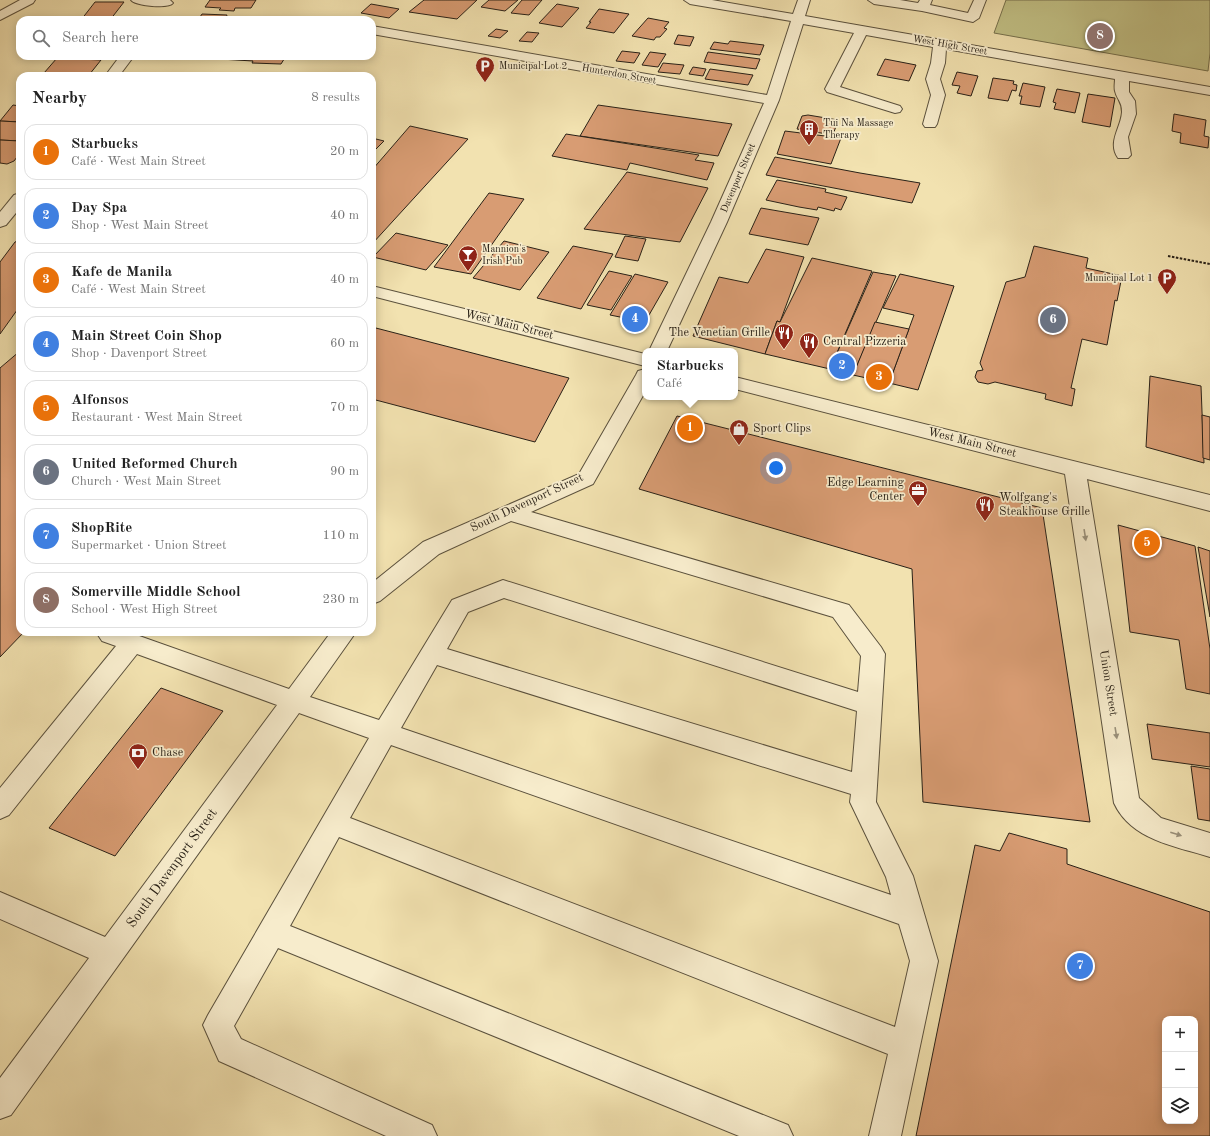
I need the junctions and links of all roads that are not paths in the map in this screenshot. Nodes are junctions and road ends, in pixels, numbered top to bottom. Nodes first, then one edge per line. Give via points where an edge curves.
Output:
1 (29, 0) edge
2 (137, 0) edge
3 (690, 0) edge
4 (804, 0) edge
5 (874, 0) edge
6 (980, 0) edge
7 (168, 1) edge
8 (924, 3) edge
9 (159, 14) dead end
10 (0, 16) edge
11 (799, 19) junction
12 (862, 30) junction
13 (376, 31) edge
14 (967, 32) junction
15 (940, 44) junction
16 (124, 60) edge
17 (115, 72) edge
18 (1122, 76) junction
19 (1210, 91) edge
20 (772, 100) junction
21 (895, 109) dead end
22 (930, 124) dead end
23 (1123, 155) dead end
24 (0, 197) edge
25 (16, 200) edge
26 (16, 203) edge
27 (0, 222) edge
28 (376, 292) edge
29 (659, 348) edge
30 (642, 359) edge
31 (642, 380) edge
32 (738, 384) edge
33 (1074, 469) junction
34 (1210, 503) edge
35 (509, 513) junction
36 (376, 592) edge
37 (341, 636) edge
38 (431, 654) junction
39 (294, 701) junction
40 (869, 705) junction
41 (385, 733) junction
42 (864, 787) junction
43 (0, 807) edge
44 (334, 823) junction
45 (1210, 845) edge
46 (0, 904) edge
47 (910, 915) junction
48 (272, 932) junction
49 (110, 953) junction
50 (905, 1046) junction
51 (0, 1104) edge
52 (421, 1136) edge
53 (777, 1136) edge
54 (885, 1136) edge

1 - 10 street
2 - 7 street
3 - 11 street, West High Street
4 - 11 street, Davenport Street
5 - 8 street
6 - 14 street
7 - 9 street
8 - 14 street
11 - 12 street, West High Street
11 - 20 street, Davenport Street
12 - 15 street, West High Street
12 - 21 street via 832,89
13 - 20 street, Hunterdon Street
14 - 15 street, West High Street
14 - 18 street, West High Street
15 - 22 street via 933,79 938,95
16 - 17 street
18 - 19 street, West High Street
18 - 23 street via 1122,92 1128,101 1129,114 1121,137
20 - 29 street, Davenport Street via 719,222
24 - 25 street
26 - 27 street
28 - 30 street, West Main Street
31 - 35 street, South Davenport Street via 586,479
32 - 33 street, West Main Street
33 - 34 street, West Main Street
33 -> 45 street, Union Street via 1127,803 1153,827
35 - 36 street, South Davenport Street via 430,548
35 - 40 street via 841,611 873,654
37 - 39 street, South Davenport Street
38 - 40 street via 460,606 504,589
38 - 41 street
38 - 42 street
39 - 41 street
39 - 43 street via 121,639
39 - 49 street, South Davenport Street
40 - 42 street
41 - 44 street
41 - 47 street
42 - 47 street via 863,802 899,876
44 - 48 street
44 - 50 street
46 - 49 street
47 - 50 street via 924,961
48 - 52 street via 218,1025 230,1050
48 - 53 street
49 - 51 street, South Davenport Street
50 - 54 street

